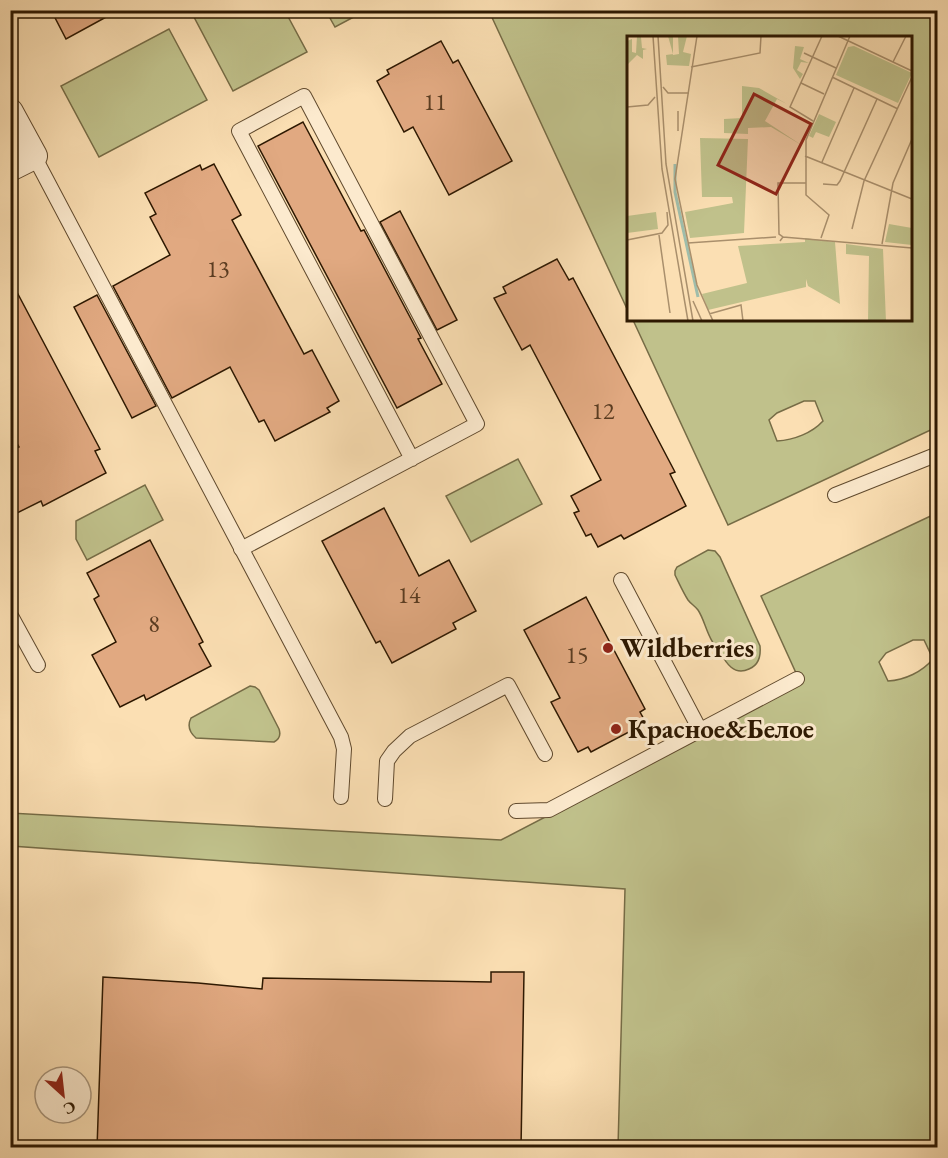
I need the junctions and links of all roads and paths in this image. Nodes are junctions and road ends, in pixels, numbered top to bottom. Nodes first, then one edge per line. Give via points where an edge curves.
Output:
1 (10, 112) edge
2 (34, 156) junction
3 (10, 168) edge
4 (938, 454) edge
5 (412, 459) junction
6 (835, 495) dead end
7 (242, 549) junction
8 (621, 580) dead end
9 (10, 614) edge
10 (38, 665) dead end
11 (797, 679) dead end
12 (700, 730) junction
13 (545, 754) dead end
14 (341, 797) dead end
15 (385, 799) dead end
16 (516, 811) dead end

1 - 2 street
2 - 3 street
2 - 7 lane
4 - 6 lane
5 - 5 lane via 477,424 304,96 239,131
5 - 7 lane
7 - 14 lane via 341,737
8 - 12 lane
9 - 10 lane
11 - 12 lane
12 - 16 lane via 549,810
13 - 15 lane via 508,684 410,736 387,761

